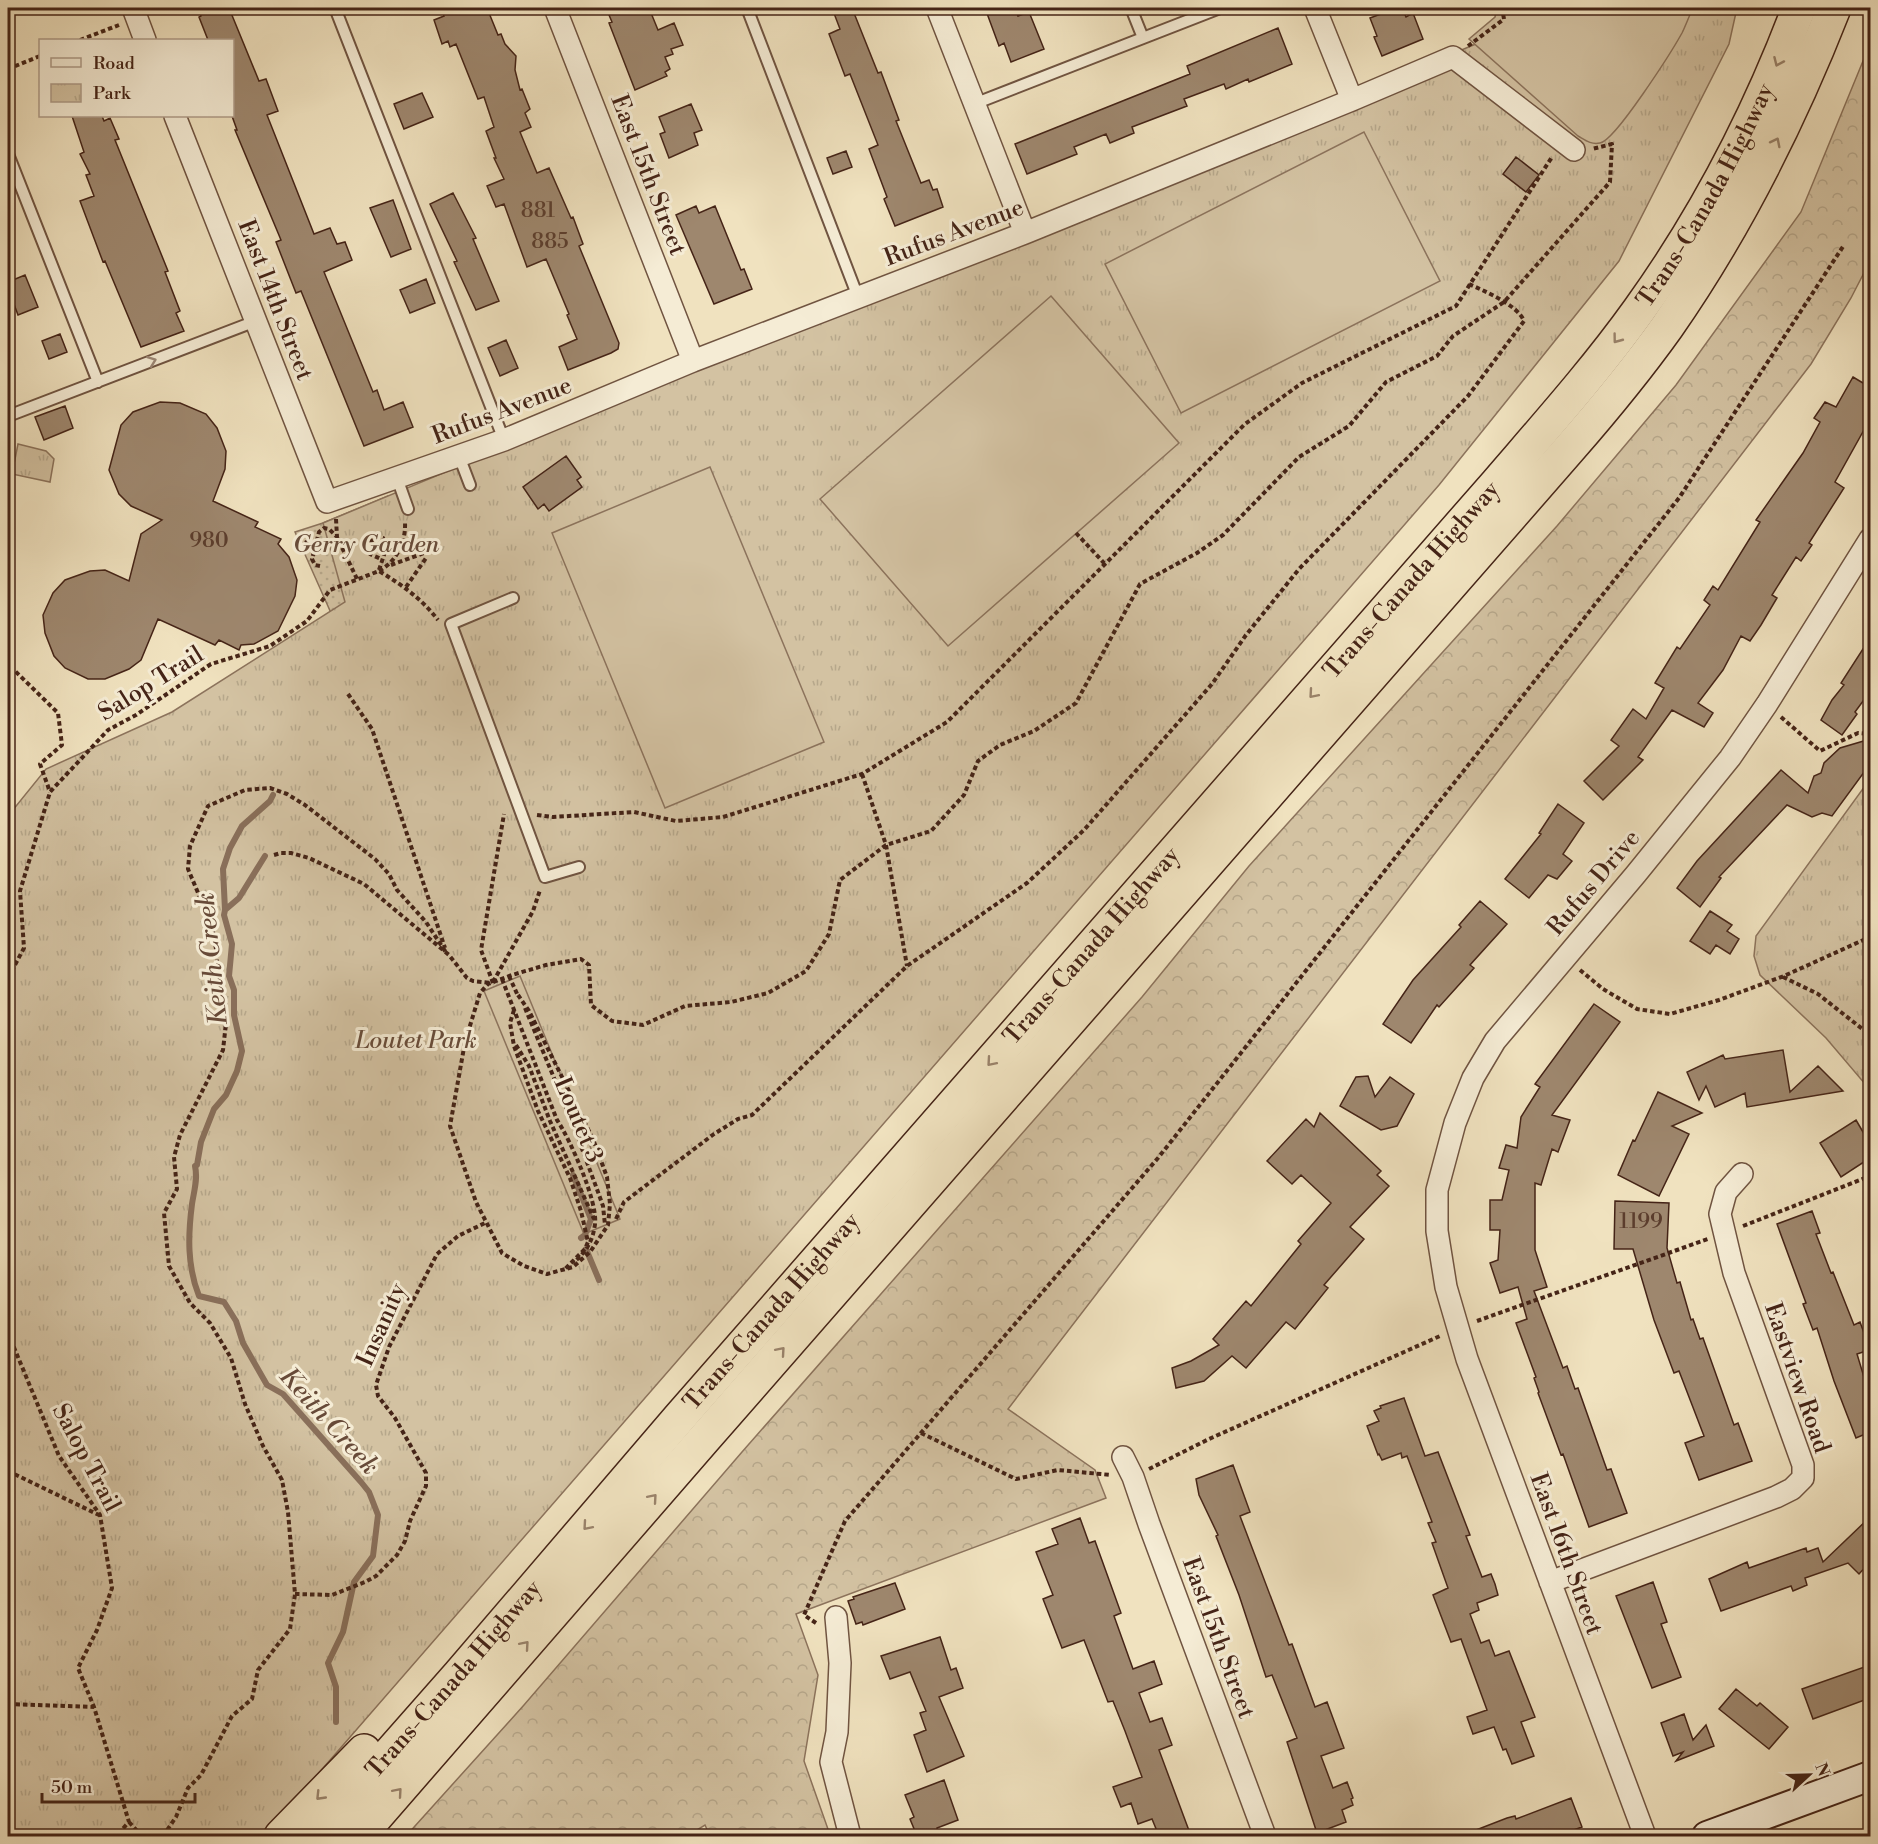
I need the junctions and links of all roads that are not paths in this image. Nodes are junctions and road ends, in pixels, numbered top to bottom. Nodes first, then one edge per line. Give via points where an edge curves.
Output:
1 (335, 8) edge
2 (555, 8) edge
3 (747, 8) edge
4 (937, 8) edge
5 (1131, 8) edge
6 (1220, 8) edge
7 (1315, 8) edge
8 (1799, 8) edge
9 (1834, 8) edge
10 (135, 13) edge
11 (1143, 38) junction
12 (146, 39) edge
13 (1352, 100) junction
14 (974, 104) junction
15 (175, 117) edge
16 (1574, 150) road end
17 (8, 154) edge
18 (1025, 233) junction
19 (858, 297) junction
20 (256, 321) junction
21 (693, 362) junction
22 (98, 382) junction
23 (8, 416) edge
24 (504, 440) junction
25 (459, 456) junction
26 (470, 485) dead end
27 (400, 488) junction
28 (330, 502) joint
29 (408, 509) dead end
30 (1870, 539) edge
31 (513, 598) dead end
32 (579, 867) dead end
33 (1742, 1174) dead end
34 (1446, 1287) joint
35 (1123, 1457) dead end
36 (1550, 1582) junction
37 (837, 1628) road end
38 (459, 1675) junction
39 (1870, 1776) edge
40 (281, 1836) edge
41 (316, 1836) edge
42 (359, 1836) edge
43 (850, 1836) edge
44 (1265, 1836) edge
45 (1645, 1836) edge
46 (1707, 1836) edge

1 - 24 lane
2 - 21 street, East 15th Street
3 - 19 lane
4 - 14 street
5 - 11 lane
6 - 11 lane
7 - 13 street
8 -> 38 highway, Trans-Canada Highway via 1765,91 1721,180 1640,309 1595,368
42 -> 9 highway, Trans-Canada Highway via 1620,388 1710,262 1749,194 1794,104
10 - 12 street
11 - 14 lane
13 - 16 street, Rufus Avenue via 1453,57
13 - 18 street, Rufus Avenue
14 - 18 street
15 - 20 street, East 14th Street
17 - 22 lane
18 - 19 street, Rufus Avenue
19 - 21 street, Rufus Avenue
22 -> 20 lane
20 - 28 street, East 14th Street
21 - 24 street, Rufus Avenue
22 - 23 lane
24 - 25 street, Rufus Avenue
25 - 26 lane
25 - 27 street, Rufus Avenue
27 - 28 street, Rufus Avenue
27 - 29 lane
30 - 34 street, Rufus Drive via 1767,704 1715,776 1495,1041 1473,1078 1455,1123 1437,1190 1437,1231
31 - 32 lane via 451,624 545,877
33 - 36 street, Eastview Road via 1726,1192 1720,1214 1734,1273 1798,1449 1803,1478 1776,1497
34 - 36 street, East 16th Street via 1467,1359
35 - 44 street, East 15th Street
36 - 45 street, East 16th Street
37 - 43 street via 837,1732 831,1762
38 -> 40 highway via 381,1734
38 - 41 highway, Trans-Canada Highway
39 - 46 main road

